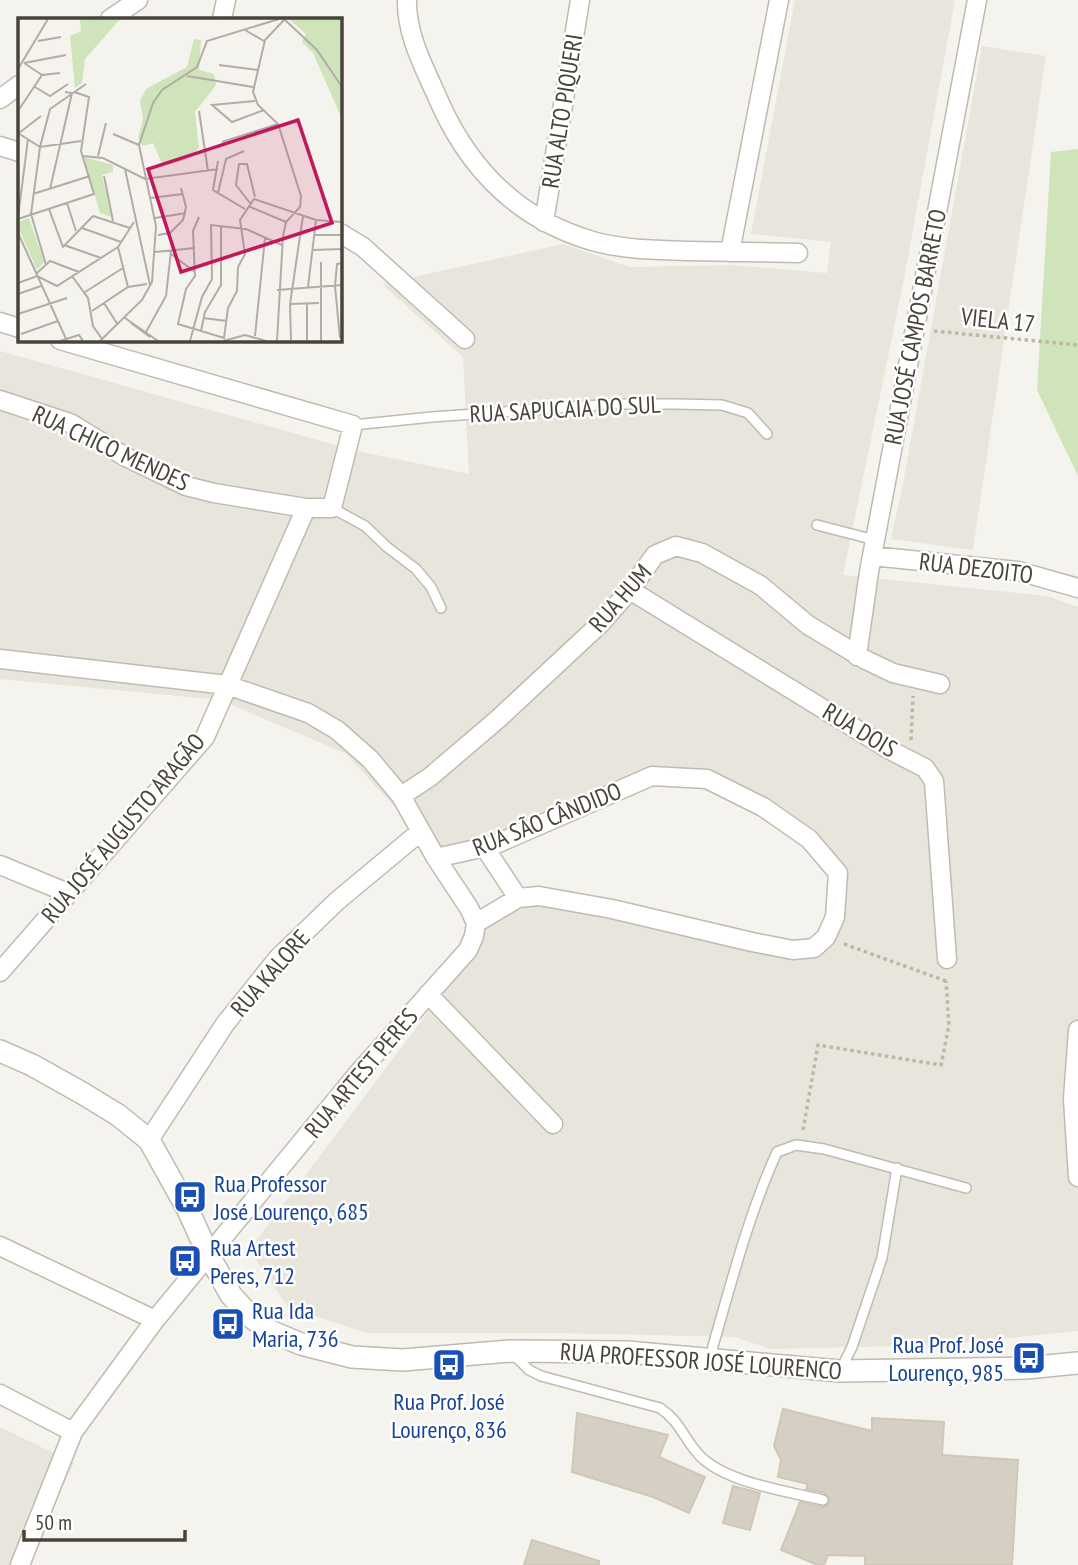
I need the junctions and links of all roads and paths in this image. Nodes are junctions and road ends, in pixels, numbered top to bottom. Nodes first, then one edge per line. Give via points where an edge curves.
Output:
1 (138, 0) edge
2 (226, 0) edge
3 (407, 0) edge
4 (580, 0) edge
5 (779, 0) edge
6 (978, 0) edge
7 (111, 18) edge
8 (222, 18) edge
9 (18, 86) edge
10 (0, 99) edge
11 (0, 146) edge
12 (18, 152) edge
13 (544, 222) junction
14 (341, 234) edge
15 (730, 252) junction
16 (798, 253) dead end
17 (0, 322) edge
18 (18, 328) edge
19 (915, 330) junction
20 (465, 339) dead end
21 (63, 341) edge
22 (1078, 345) edge
23 (0, 400) edge
24 (353, 425) junction
25 (767, 433) dead end
26 (306, 508) junction
27 (332, 508) junction
28 (817, 525) dead end
29 (874, 548) junction
30 (1078, 587) edge
31 (629, 590) junction
32 (441, 608) dead end
33 (857, 656) junction
34 (0, 659) edge
35 (915, 680) junction
36 (940, 684) dead end
37 (228, 685) junction
38 (909, 759) junction
39 (401, 796) junction
40 (420, 832) junction
41 (485, 848) junction
42 (436, 858) junction
43 (0, 865) edge
44 (68, 893) junction
45 (518, 898) junction
46 (476, 923) junction
47 (826, 937) junction
48 (947, 959) joint
49 (0, 972) edge
50 (946, 981) junction
51 (428, 994) junction
52 (1078, 1030) edge
53 (0, 1051) edge
54 (553, 1124) dead end
55 (149, 1140) junction
56 (800, 1146) junction
57 (897, 1168) junction
58 (1078, 1177) edge
59 (966, 1188) dead end
60 (0, 1247) edge
61 (208, 1256) junction
62 (155, 1320) junction
63 (510, 1351) junction
64 (711, 1361) junction
65 (1078, 1363) edge
66 (840, 1371) junction
67 (0, 1394) edge
68 (73, 1432) junction
69 (823, 1500) dead end
70 (20, 1565) edge

1 - 7 street
2 - 8 street
3 - 13 street via 415,47 450,126 485,176 511,201
4 - 13 street, RUA ALTO PIQUERI
5 - 15 street
6 - 19 street, RUA JOSÉ CAMPOS BARRETO
9 - 10 street
11 - 12 street
13 - 15 street via 595,242 639,250
14 - 20 street via 363,247
15 - 16 street
17 - 18 street
19 - 22 path, VIELA 17
19 - 29 street, RUA JOSÉ CAMPOS BARRETO
21 - 24 street
23 - 26 street, RUA CHICO MENDES via 70,424 186,486
24 - 25 lane, RUA SAPUCAIA DO SUL via 614,404 674,404 722,405 748,413
24 - 27 street
26 - 27 street
26 - 37 street, RUA JOSÉ AUGUSTO ARAGÃO
27 - 32 lane via 365,526 416,569
28 - 29 lane
29 - 30 street, RUA DEZOITO via 1018,571
29 - 33 street, RUA JOSÉ CAMPOS BARRETO
31 - 33 street, RUA HUM via 656,555 676,546 702,553 760,584 808,625
31 - 38 street, RUA DOIS
31 - 39 street, RUA HUM via 600,624 508,710
33 - 35 street, RUA HUM
34 - 37 street
35 - 36 street, RUA HUM
35 - 38 path
37 - 39 street via 308,713 337,730 370,759
37 - 44 street, RUA JOSÉ AUGUSTO ARAGÃO via 205,737
38 - 48 street, RUA DOIS via 925,768 934,781
39 - 40 street
40 - 42 street
40 - 55 street, RUA KALORE via 278,958 225,1024
41 - 42 street, RUA SÃO CÂNDIDO
41 - 45 street
41 - 47 street, RUA SÃO CÂNDIDO via 652,776 708,779 763,807 809,839 838,873 835,917
42 - 46 street
43 - 44 street
44 - 49 street, RUA JOSÉ AUGUSTO ARAGÃO
45 - 46 street
45 - 47 street via 566,899 793,950 814,948
46 - 51 street, RUA ARTEST PERES via 468,950
47 - 50 path
48 - 50 path
50 - 56 path via 949,1026 941,1065 818,1045
51 - 54 street
51 - 61 street, RUA ARTEST PERES
52 - 58 street via 1073,1099
53 - 55 street, RUA PROFESSOR JOSÉ LOURENCO via 82,1093
55 - 61 street, RUA PROFESSOR JOSÉ LOURENCO
56 - 57 lane
56 - 64 lane via 778,1152 765,1178
57 - 59 lane
57 - 66 lane via 882,1258
60 - 62 street
61 - 62 street, RUA ARTEST PERES
61 - 63 street, RUA PROFESSOR JOSÉ LOURENCO via 231,1295 251,1317 301,1344 352,1357 403,1360
62 - 68 street, RUA ARTEST PERES
63 - 64 street, RUA PROFESSOR JOSÉ LOURENCO via 627,1352
63 - 69 lane via 541,1376 660,1408 672,1416 703,1459 718,1469
64 - 66 street, RUA PROFESSOR JOSÉ LOURENCO
65 - 66 street, RUA PROFESSOR JOSÉ LOURENCO
67 - 68 street
68 - 70 street, RUA ARTEST PERES

